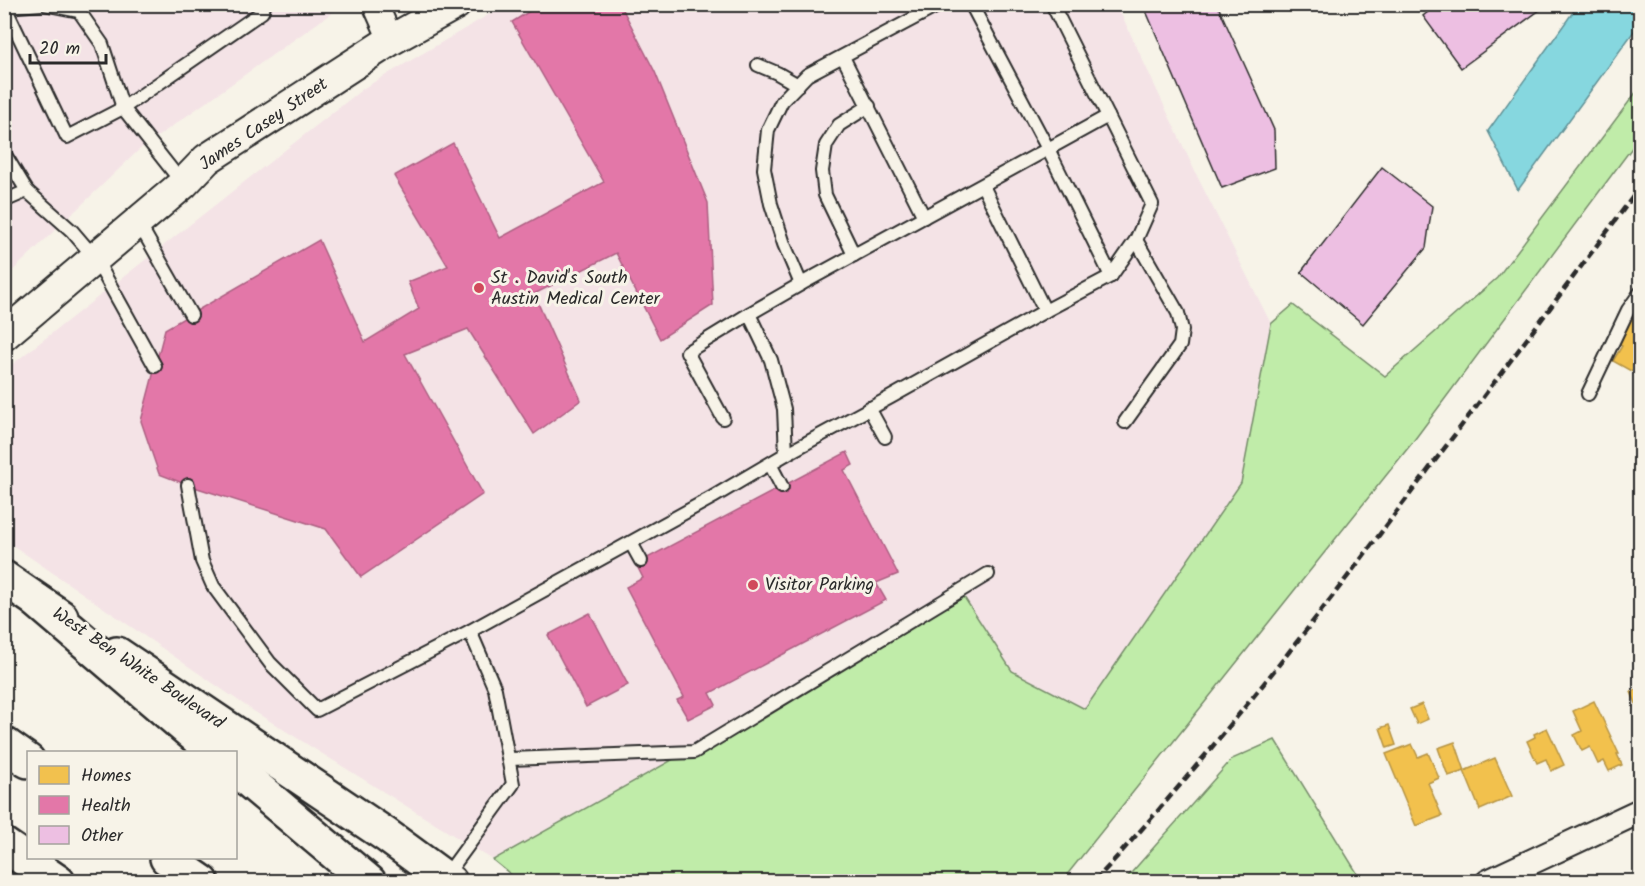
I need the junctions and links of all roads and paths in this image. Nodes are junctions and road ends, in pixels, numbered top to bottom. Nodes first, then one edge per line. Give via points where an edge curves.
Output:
1 (43, 4) edge
2 (266, 4) edge
3 (375, 4) edge
4 (456, 4) edge
5 (941, 4) edge
6 (971, 4) edge
7 (1052, 4) edge
8 (5, 6) edge
9 (391, 40) junction
10 (843, 57) junction
11 (758, 64) dead end
12 (798, 85) junction
13 (869, 106) junction
14 (123, 108) junction
15 (1108, 116) junction
16 (1048, 149) junction
17 (4, 153) edge
18 (183, 184) junction
19 (983, 186) junction
20 (759, 188) dead end
21 (27, 191) junction
22 (770, 199) junction
23 (4, 201) edge
24 (924, 217) junction
25 (138, 222) junction
26 (1136, 240) junction
27 (854, 255) junction
28 (95, 258) junction
29 (1111, 276) junction
30 (801, 285) junction
31 (1641, 292) edge
32 (1045, 311) junction
33 (749, 314) junction
34 (191, 315) dead end
35 (4, 335) edge
36 (155, 366) dead end
37 (1588, 394) dead end
38 (869, 408) junction
39 (723, 418) dead end
40 (1125, 422) dead end
41 (885, 437) dead end
42 (786, 454) junction
43 (770, 464) junction
44 (188, 485) dead end
45 (782, 487) dead end
46 (631, 543) junction
47 (640, 561) dead end
48 (988, 574) dead end
49 (4, 578) edge
50 (37, 601) junction
51 (470, 631) junction
52 (4, 744) edge
53 (212, 751) edge
54 (510, 759) junction
55 (27, 760) edge
56 (237, 772) edge
57 (1639, 814) edge
58 (4, 845) edge
59 (168, 859) edge
60 (447, 880) edge
61 (58, 882) edge
62 (202, 882) edge
63 (369, 882) edge
64 (1488, 882) edge

1 - 8 lane
1 - 14 lane via 79,11 102,45
2 - 14 lane via 262,12
3 - 9 street
4 - 9 street, James Casey Street
5 - 10 lane
6 - 16 lane
7 - 15 lane
8 - 14 lane via 67,137
9 - 18 street, James Casey Street via 207,159
10 - 12 lane via 807,75
10 - 13 lane
11 - 12 lane
12 - 22 lane via 782,101 768,130 764,169
13 - 24 lane
13 - 27 lane via 839,125 826,145 822,171 825,195
14 - 18 lane
15 - 16 lane
15 - 26 lane via 1152,204
16 - 19 lane
16 - 29 lane
17 - 21 lane
18 - 25 street, James Casey Street
19 - 24 lane
19 - 32 lane
20 - 22 lane
21 - 23 lane
21 - 28 lane via 72,231
22 - 30 lane
24 - 27 lane
25 - 28 street, James Casey Street
25 - 34 lane
26 - 29 lane
26 - 40 lane via 1178,314 1182,330 1180,345
27 - 30 lane
28 - 35 street, James Casey Street
28 - 36 lane
29 - 32 lane
30 - 33 lane
31 - 37 lane via 1628,310
32 - 38 lane
33 - 39 lane via 687,352
33 - 42 lane via 771,360 784,409
38 - 41 lane
38 - 42 lane
42 - 43 lane
43 - 45 lane
43 - 46 lane
44 - 51 lane via 202,561 213,586 270,663 317,711
46 - 47 lane
46 - 51 lane
48 - 54 lane via 694,752
49 - 50 main road, West Ben White Boulevard
50 - 53 main road
50 - 60 main road, West Ben White Boulevard
51 - 54 lane via 495,689
52 - 55 main road
54 - 60 lane via 513,784
56 - 63 main road
57 - 64 street
58 - 61 main road
59 - 62 main road

